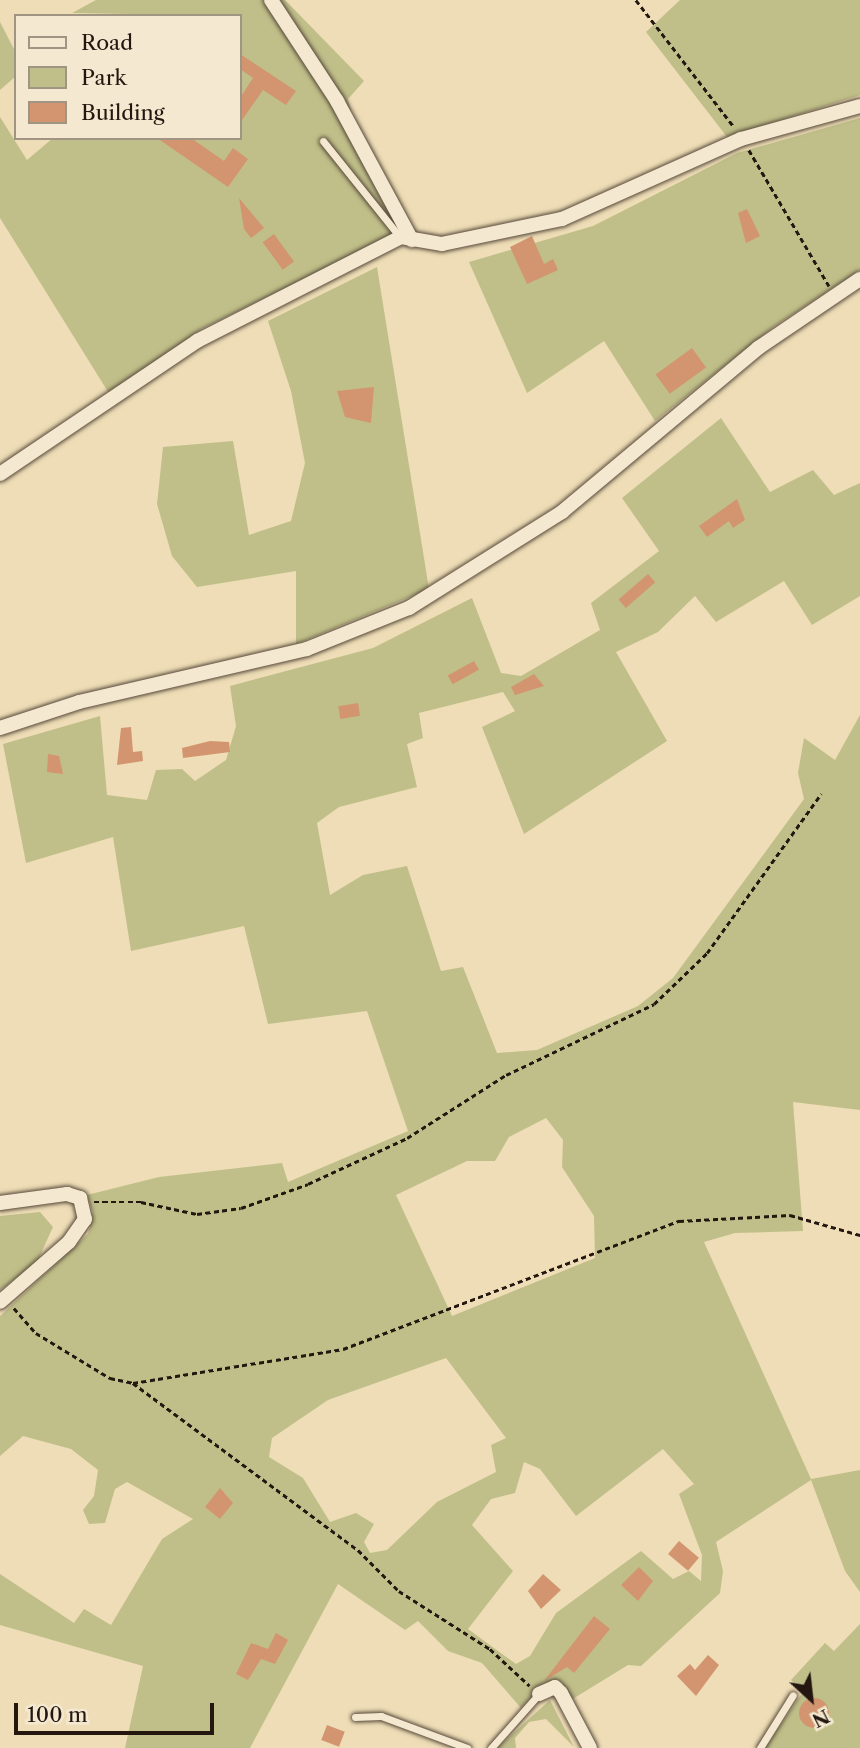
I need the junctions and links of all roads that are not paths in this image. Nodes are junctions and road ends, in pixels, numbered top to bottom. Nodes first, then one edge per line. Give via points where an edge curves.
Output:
1 (271, 0) edge
2 (860, 106) edge
3 (323, 141) dead end
4 (406, 238) junction
5 (860, 279) edge
6 (0, 474) edge
7 (0, 728) edge
8 (0, 1203) edge
9 (2, 1300) edge
10 (539, 1694) joint
11 (793, 1695) dead end
12 (355, 1717) dead end
13 (467, 1748) edge
14 (491, 1748) edge
15 (590, 1748) edge
16 (760, 1748) edge

1 - 4 street via 337,101
2 - 4 street via 741,139 562,219 442,244
3 - 4 lane
4 - 6 street via 197,341
5 - 7 street via 758,348 562,512 409,608 307,649 79,702
8 - 9 street via 61,1194 84,1204 82,1229
10 - 14 lane
10 - 15 street via 555,1687 561,1693
11 - 16 lane
12 - 13 lane via 381,1716

